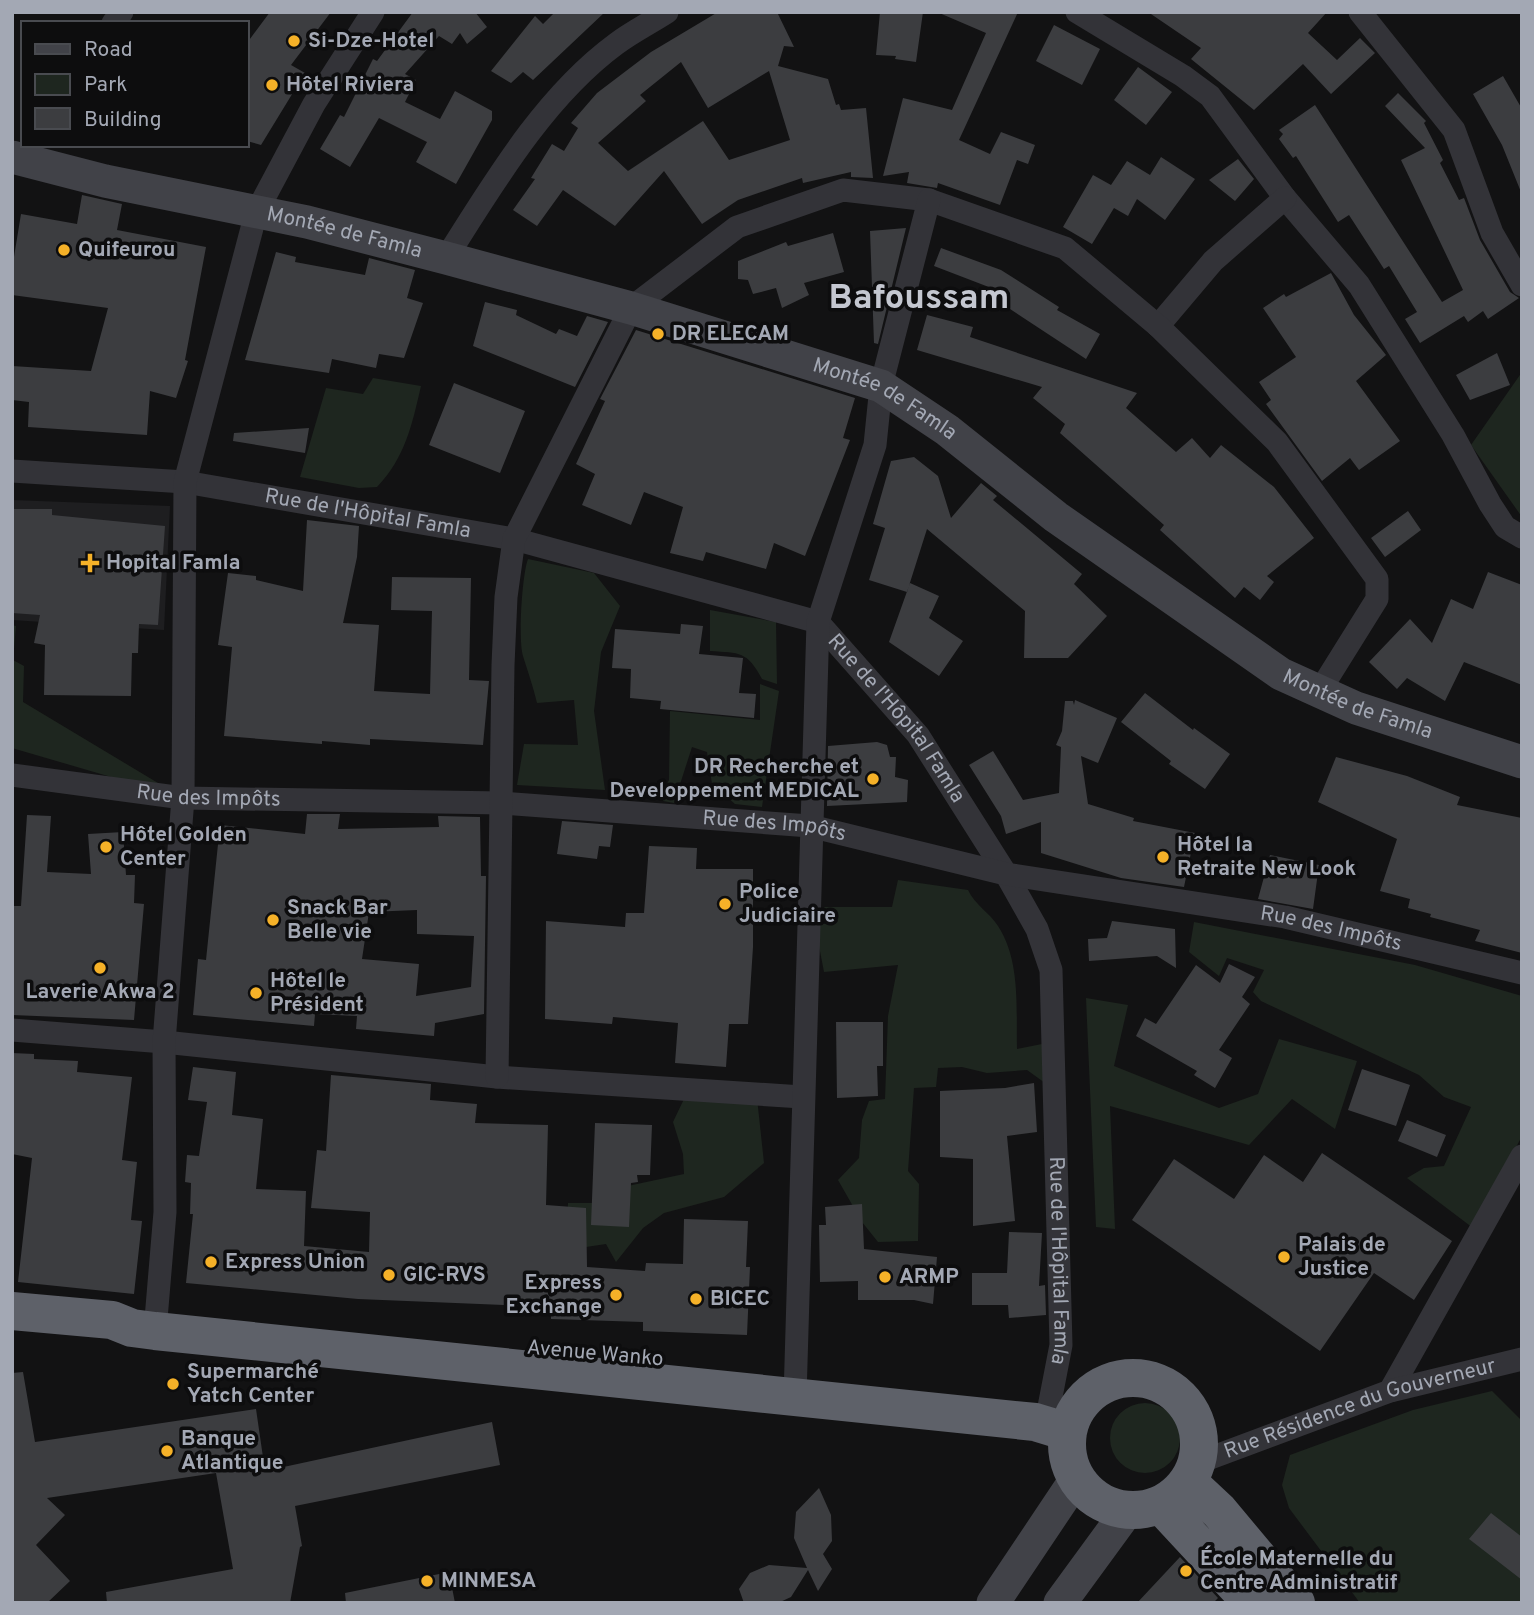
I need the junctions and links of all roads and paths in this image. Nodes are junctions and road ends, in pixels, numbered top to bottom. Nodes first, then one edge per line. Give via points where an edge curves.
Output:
1 (373, 12) edge
2 (667, 12) edge
3 (1077, 12) edge
4 (1360, 12) edge
5 (17, 154) edge
6 (1285, 198) junction
7 (929, 200) junction
8 (256, 213) junction
9 (446, 258) junction
10 (1522, 285) edge
11 (631, 308) junction
12 (1158, 326) junction
13 (881, 386) junction
14 (12, 471) edge
15 (185, 482) junction
16 (1522, 537) edge
17 (514, 539) junction
18 (818, 622) junction
19 (1319, 692) junction
20 (1522, 761) edge
21 (12, 775) edge
22 (183, 798) junction
23 (502, 803) junction
24 (810, 826) junction
25 (1006, 874) junction
26 (1522, 973) edge
27 (12, 1030) edge
28 (164, 1042) junction
29 (496, 1077) junction
30 (802, 1097) junction
31 (1522, 1156) edge
32 (12, 1311) edge
33 (155, 1323) junction
34 (1522, 1359) edge
35 (797, 1385) junction
36 (1390, 1391) junction
37 (1065, 1416) junction
38 (1076, 1479) junction
39 (1169, 1490) junction
40 (993, 1603) edge
41 (1060, 1603) edge
42 (1252, 1603) edge
43 (1296, 1603) edge

1 - 8 street via 314,104
2 - 9 street via 615,44 556,101 512,155
3 - 6 street via 1210,96
4 - 10 street via 1454,130 1492,233
5 - 8 street, Montée de Famla via 105,181
6 - 12 street via 1213,261
6 - 16 street via 1359,285 1453,435 1490,504 1505,527
7 - 11 street via 843,190 737,227
7 - 12 street via 1065,248
7 - 13 street
8 - 9 street, Montée de Famla
8 - 15 street
9 - 11 street, Montée de Famla
11 - 13 street, Montée de Famla
11 - 17 street
12 - 19 street via 1277,442 1377,579 1377,599
13 - 18 street via 875,444
13 - 19 street, Montée de Famla via 1245,651
14 - 15 street, Rue de l'Hôpital Famla
15 - 17 street, Rue de l'Hôpital Famla
15 - 22 street
17 - 18 street, Rue de l'Hôpital Famla
17 - 23 street via 506,597
18 - 24 street
18 - 25 street, Rue de l'Hôpital Famla via 918,735
19 - 20 street, Montée de Famla via 1378,716
21 - 22 street, Rue des Impôts
22 - 23 street, Rue des Impôts
22 - 28 street
23 - 24 street, Rue des Impôts
23 - 29 street
24 - 25 street, Rue des Impôts
24 - 30 street
25 - 26 street, Rue des Impôts via 1285,917
25 - 37 street, Rue de l'Hôpital Famla via 1037,929 1051,970
27 - 28 street
28 - 29 street
28 - 33 street via 165,1212
29 - 30 street
30 - 35 street
31 - 36 street
32 - 33 highway, Avenue Wanko via 112,1320 134,1314
33 - 35 highway, Avenue Wanko
34 - 36 street, Rue Résidence du Gouverneur
35 - 37 highway, Avenue Wanko via 960,1391
36 - 39 street, Rue Résidence du Gouverneur
37 - 38 highway via 1067,1448
37 - 39 highway via 1110,1381 1131,1377 1171,1388 1197,1421 1200,1442
38 - 39 highway via 1098,1500
38 - 40 street
39 - 41 street
39 - 42 highway
39 - 43 highway via 1219,1511

